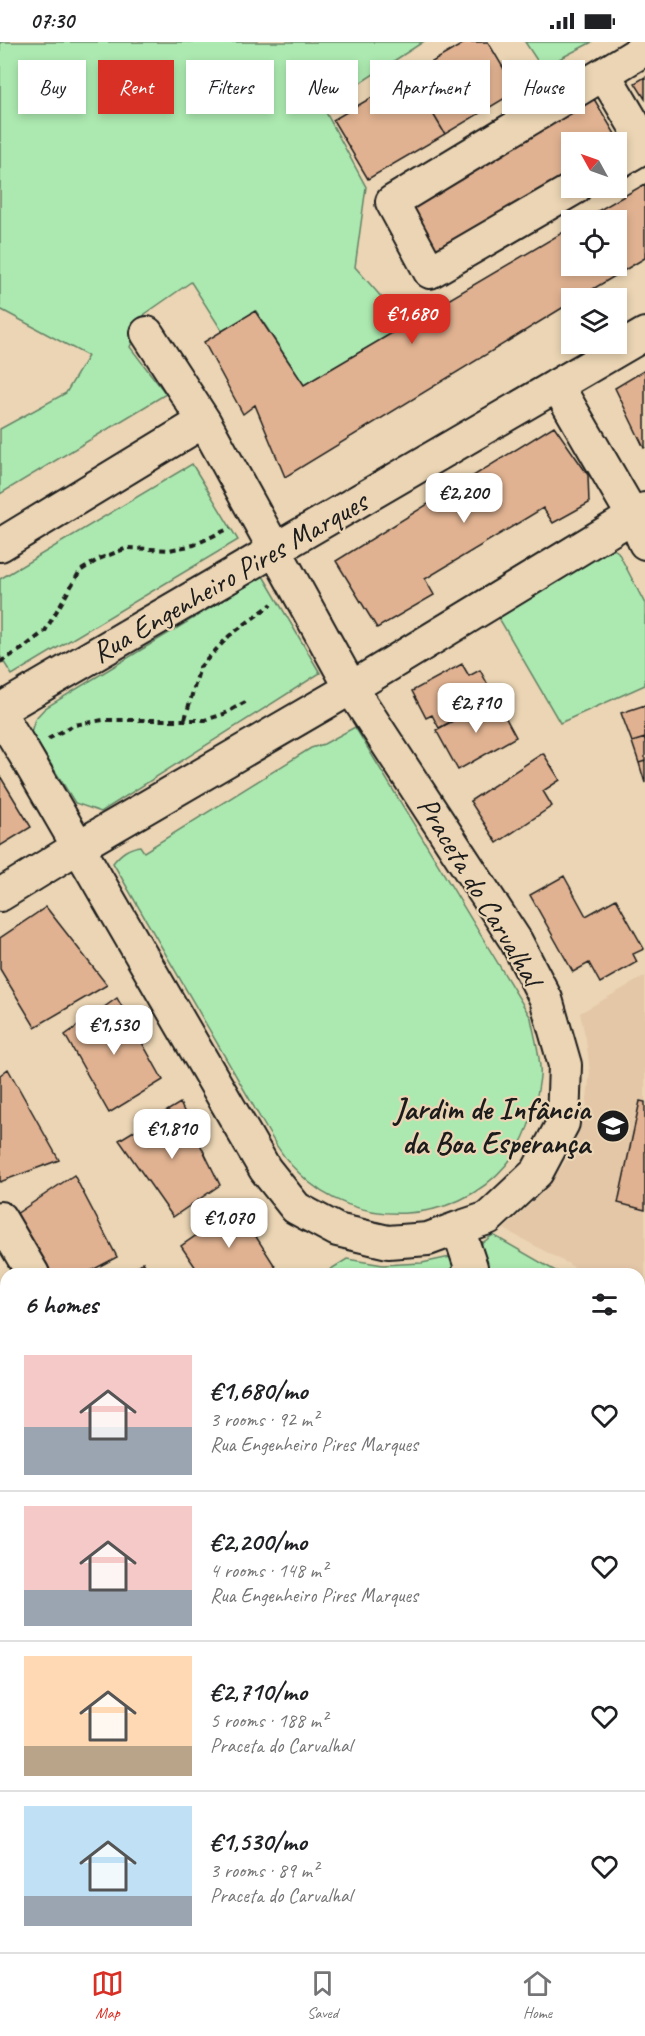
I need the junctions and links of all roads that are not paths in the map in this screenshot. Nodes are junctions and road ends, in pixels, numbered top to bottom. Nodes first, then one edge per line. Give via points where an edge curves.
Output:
1 (645, 49) edge
2 (604, 74) junction
3 (645, 145) edge
4 (627, 156) edge
5 (561, 196) edge
6 (147, 333) dead end
7 (645, 334) edge
8 (557, 385) junction
9 (204, 422) junction
10 (641, 523) edge
11 (0, 545) edge
12 (274, 551) junction
13 (351, 688) junction
14 (0, 712) edge
15 (78, 847) junction
16 (0, 895) edge
17 (0, 1218) edge
18 (458, 1228) junction
19 (29, 1268) edge
20 (471, 1268) edge

1 - 2 street
2 - 3 street
2 - 5 street via 392,202 430,272
3 - 4 street
6 - 9 street, Praceta do Carvalhal
7 - 8 street, Rua Engenheiro Pires Marques
8 - 10 street
8 - 12 street, Rua Engenheiro Pires Marques
9 - 11 street
9 - 12 street, Praceta do Carvalhal
10 - 13 street
12 - 13 street, Praceta do Carvalhal
12 - 14 street, Rua Engenheiro Pires Marques
13 - 15 street
13 - 18 street, Praceta do Carvalhal via 516,941 546,999 565,1065 563,1123 537,1172 488,1218
14 - 15 street, Praceta do Carvalhal
15 - 16 street
15 - 18 street, Praceta do Carvalhal via 265,1169 297,1208 336,1230 388,1242 428,1239
17 - 19 street
18 - 20 street

